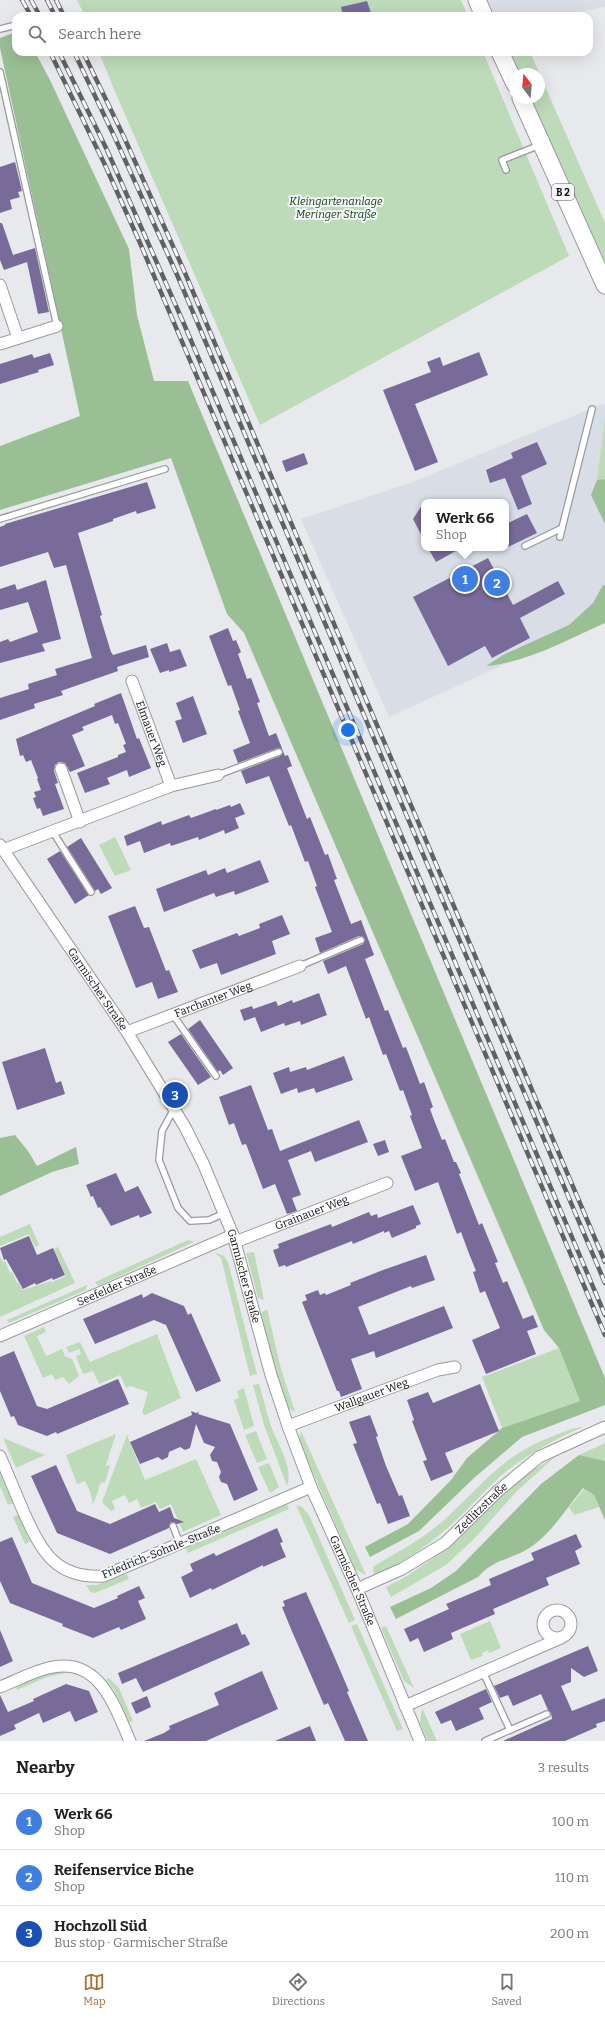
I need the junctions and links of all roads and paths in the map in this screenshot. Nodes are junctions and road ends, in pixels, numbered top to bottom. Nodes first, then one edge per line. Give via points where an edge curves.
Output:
1 (477, 0) edge
2 (482, 12) edge
3 (12, 25) edge
4 (0, 29) edge
5 (502, 56) edge
6 (509, 71) edge
7 (0, 72) edge
8 (524, 104) edge
9 (542, 144) junction
10 (506, 170) dead end
11 (0, 285) edge
12 (605, 285) edge
13 (57, 326) joint
14 (18, 338) junction
15 (0, 344) edge
16 (592, 408) dead end
17 (165, 469) dead end
18 (0, 519) edge
19 (562, 528) junction
20 (560, 537) dead end
21 (525, 546) dead end
22 (132, 681) dead end
23 (279, 752) dead end
24 (61, 769) dead end
25 (218, 776) joint
26 (171, 786) junction
27 (80, 822) junction
28 (53, 832) junction
29 (2, 848) edge
30 (91, 892) dead end
31 (361, 940) dead end
32 (300, 966) joint
33 (173, 1015) junction
34 (127, 1032) junction
35 (216, 1076) dead end
36 (174, 1109) junction
37 (387, 1183) dead end
38 (225, 1213) junction
39 (234, 1238) junction
40 (0, 1336) edge
41 (455, 1367) dead end
42 (288, 1426) junction
43 (605, 1427) edge
44 (0, 1456) edge
45 (311, 1487) junction
46 (172, 1526) dead end
47 (180, 1544) junction
48 (357, 1589) junction
49 (561, 1638) dead end
50 (482, 1671) junction
51 (0, 1687) edge
52 (405, 1706) junction
53 (547, 1714) dead end
54 (510, 1730) junction
55 (130, 1741) edge
56 (420, 1741) edge
57 (485, 1741) edge

1 - 2 main road
3 - 4 lane
5 - 6 main road
7 - 13 lane
8 - 9 main road, B 2
9 - 10 lane via 502,160
9 - 12 main road, B 2
11 - 14 street
13 - 14 street
14 - 15 street
16 - 19 lane
17 - 18 lane
19 - 20 lane
19 - 21 lane
22 - 26 street, Elmauer Weg
23 - 25 lane
24 - 27 street
25 - 26 street
26 - 27 street
27 - 28 street
28 - 29 street
28 - 30 lane
29 - 34 street, Garmischer Straße
31 - 32 lane
32 - 33 street, Farchanter Weg
33 - 34 street, Farchanter Weg
33 - 35 lane
34 - 36 street, Garmischer Straße
36 - 38 street, Garmischer Straße via 203,1163
36 - 38 lane via 162,1131 159,1160 178,1208 190,1221 209,1220
37 - 39 street, Grainauer Weg
38 - 39 street, Garmischer Straße
39 - 40 street, Seefelder Straße
39 - 42 street, Garmischer Straße via 271,1375
41 - 42 street, Wallgauer Weg via 438,1370
42 - 45 street, Garmischer Straße
43 - 48 street, Zedlitzstraße via 539,1458 498,1491 445,1543 402,1569
44 - 47 street, Friedrich-Sohnle-Straße via 38,1543 52,1560 73,1573 90,1577 104,1576
45 - 47 street, Friedrich-Sohnle-Straße
45 - 48 street, Garmischer Straße
46 - 47 lane
48 - 52 street, Garmischer Straße
49 - 50 street
50 - 52 street
50 - 54 lane
51 - 55 street via 49,1667 77,1668 95,1678 107,1691
52 - 56 street, Garmischer Straße
53 - 54 lane
54 - 57 lane

